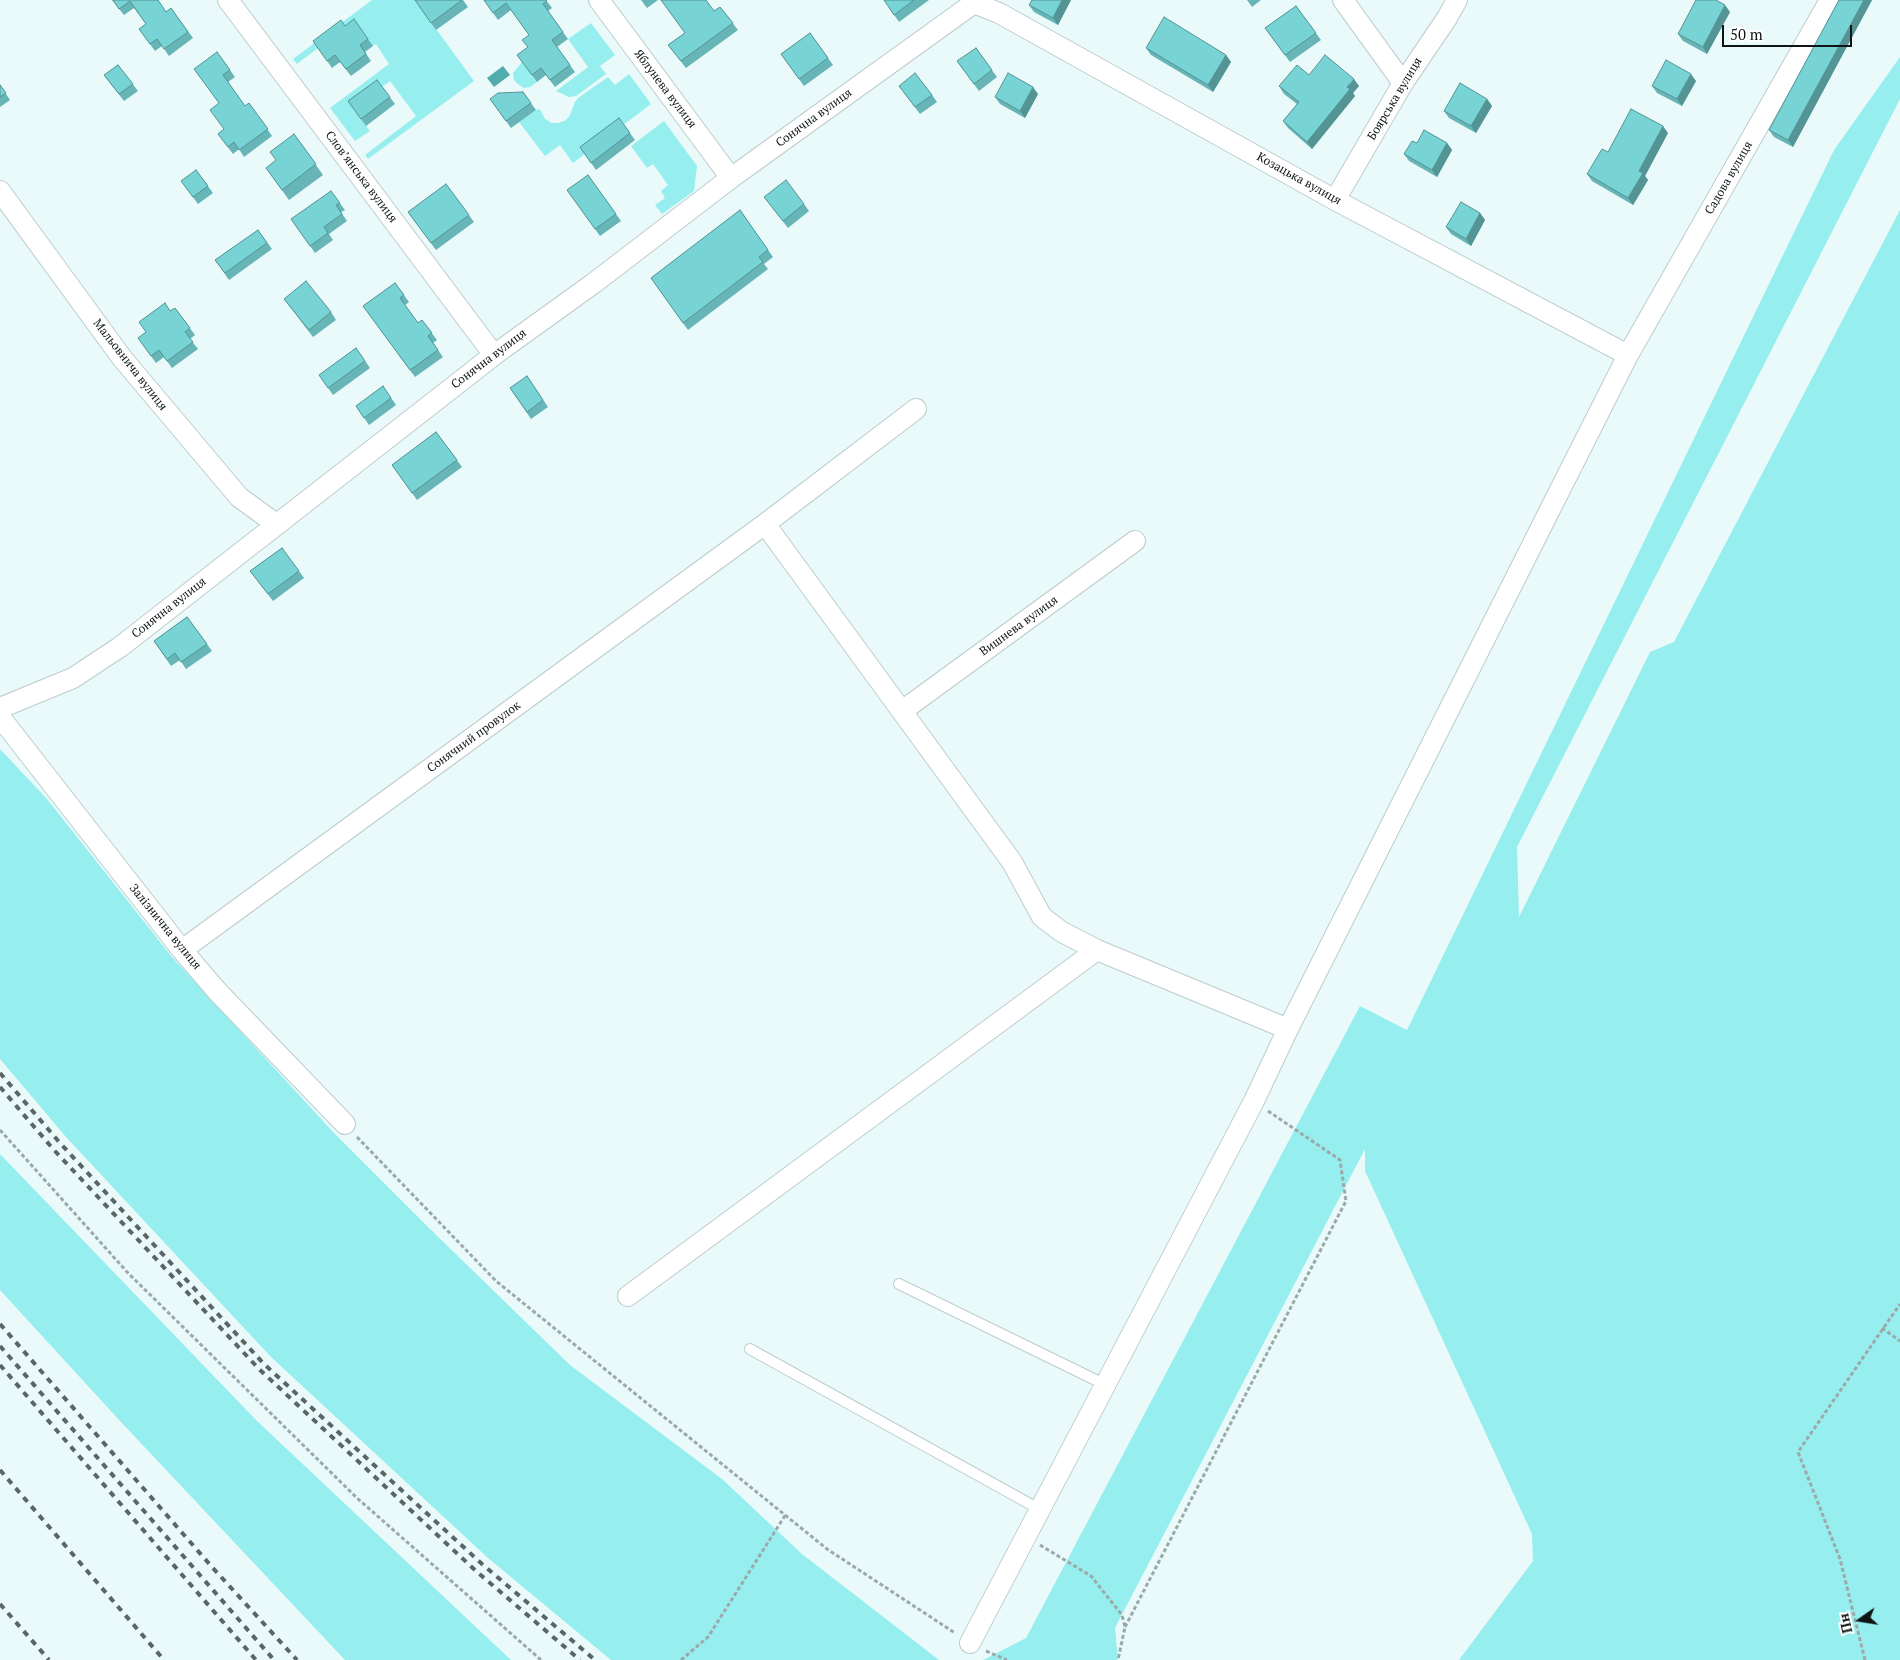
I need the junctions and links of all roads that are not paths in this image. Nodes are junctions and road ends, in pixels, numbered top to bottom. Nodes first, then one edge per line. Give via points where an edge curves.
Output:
1 (228, 0) edge
2 (599, 0) edge
3 (1343, 0) edge
4 (1457, 0) edge
5 (1830, 0) edge
6 (973, 1) edge
7 (1403, 83) junction
8 (731, 178) junction
9 (0, 191) edge
10 (1335, 200) junction
11 (494, 354) junction
12 (1628, 355) junction
13 (916, 409) dead end
14 (276, 524) junction
15 (765, 524) junction
16 (1135, 541) dead end
17 (0, 708) edge
18 (902, 712) junction
19 (0, 717) edge
20 (182, 950) junction
21 (1097, 950) junction
22 (1288, 1029) junction
23 (345, 1124) road end
24 (899, 1284) dead end
25 (628, 1296) dead end
26 (750, 1349) dead end
27 (1106, 1385) junction
28 (1041, 1510) junction
29 (970, 1644) road end

1 - 11 street, Словʼянська вулиця
2 - 8 street, Яблунева вулиця
3 - 7 street
4 - 7 street, Боярська вулиця
5 - 12 street, Садова вулиця
6 - 8 street, Сонячна вулиця
6 - 10 street, Козацька вулиця
7 - 10 street, Боярська вулиця
8 - 11 street, Сонячна вулиця via 594,283
9 - 14 street, Мальовнича вулиця via 122,358 239,497
10 - 12 street, Козацька вулиця
11 - 14 street, Сонячна вулиця
12 - 22 street, Садова вулиця
13 - 15 street, Сонячний провулок
14 - 17 street, Сонячна вулиця via 120,647 73,678
15 - 18 street
15 - 20 street, Сонячний провулок
16 - 18 street, Вишнева вулиця
18 - 21 street via 1012,862 1042,917 1062,932
19 - 20 street, Залізнична вулиця
20 - 23 street, Залізнична вулиця
21 - 22 street
21 - 25 street
22 - 27 street, Садова вулиця via 1254,1101
24 - 27 lane
26 - 28 lane
27 - 28 street, Садова вулиця
28 - 29 street, Садова вулиця

